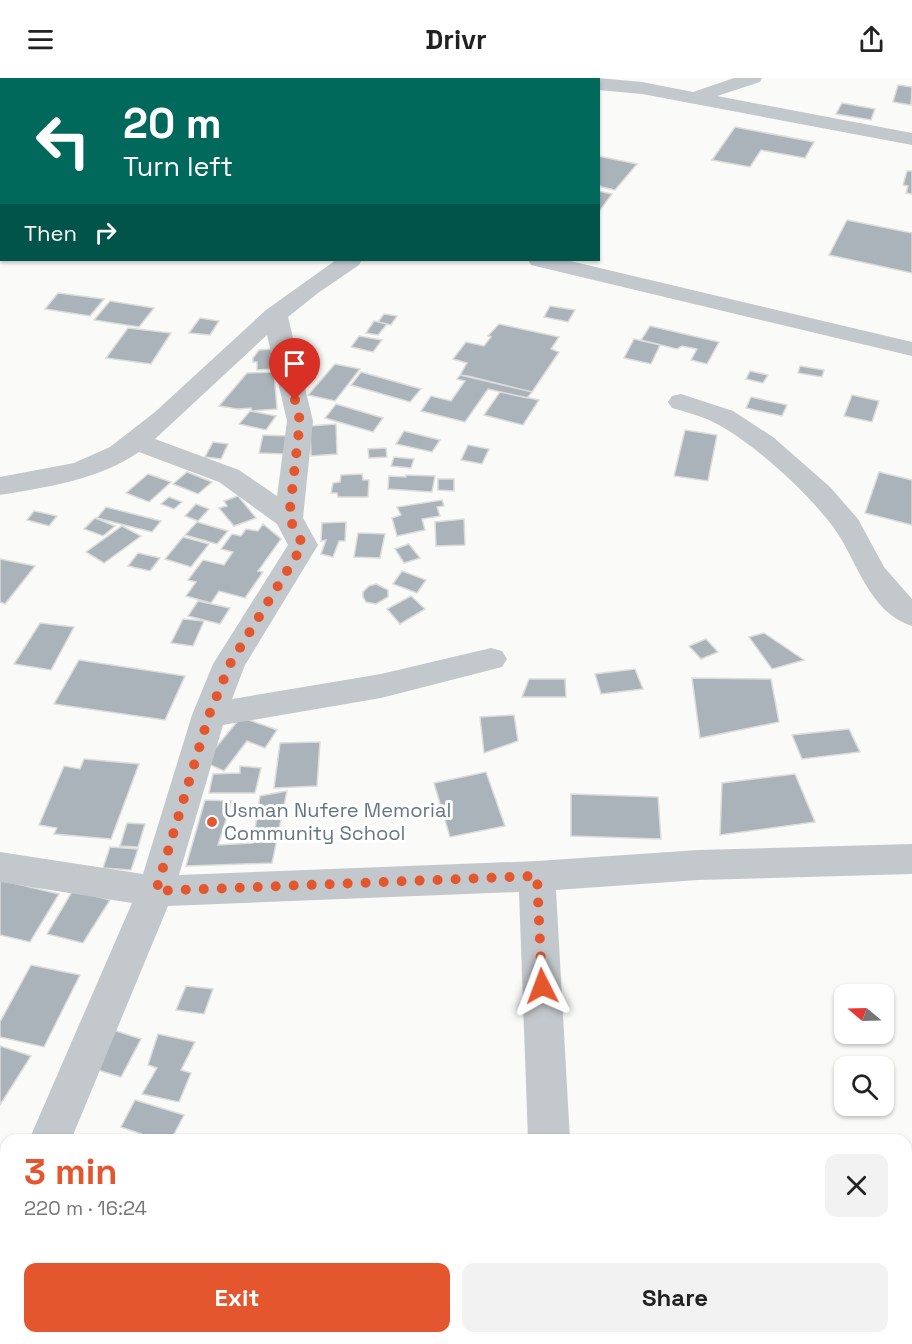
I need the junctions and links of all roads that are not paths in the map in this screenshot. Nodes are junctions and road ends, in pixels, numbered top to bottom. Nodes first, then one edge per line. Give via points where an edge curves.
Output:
1 (753, 78) edge
2 (600, 84) edge
3 (685, 90) edge
4 (912, 139) edge
5 (349, 261) edge
6 (543, 261) edge
7 (275, 315) junction
8 (912, 349) edge
9 (681, 402) dead end
10 (138, 442) junction
11 (0, 486) edge
12 (289, 518) junction
13 (912, 615) edge
14 (491, 659) dead end
15 (209, 715) junction
16 (912, 859) edge
17 (0, 867) edge
18 (537, 876) junction
19 (156, 891) junction
20 (53, 1134) edge
21 (549, 1134) edge

1 - 3 street
2 - 3 street
3 - 4 street
5 - 7 street
6 - 8 street
7 - 10 street
7 - 12 street via 300,421
9 - 13 street via 724,417 763,443 820,493 848,526 872,572
10 - 11 street via 104,461
10 - 12 street via 229,476
12 - 15 street via 303,545 230,664
14 - 15 street via 381,686
15 - 19 street
16 - 18 street via 698,865
17 - 19 street
18 - 19 street
18 - 21 street
19 - 20 street

